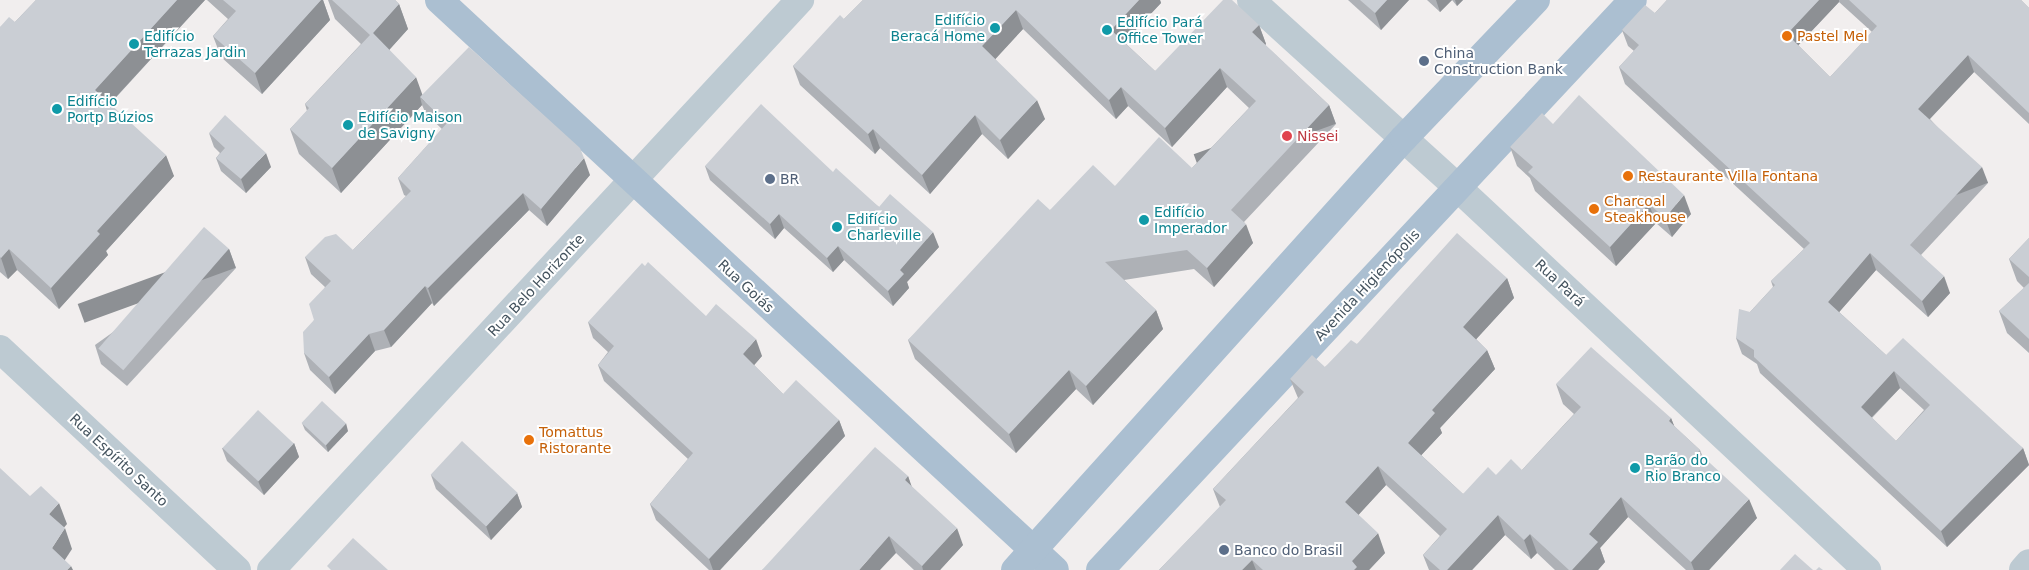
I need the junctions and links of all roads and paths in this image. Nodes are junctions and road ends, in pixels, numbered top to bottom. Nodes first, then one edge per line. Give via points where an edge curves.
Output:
1 (439, 0) edge
2 (800, 0) edge
3 (1251, 0) edge
4 (1536, 0) edge
5 (1633, 0) edge
6 (1404, 138) junction
7 (632, 181) junction
8 (1458, 188) junction
9 (0, 349) edge
10 (1034, 550) junction
11 (2029, 563) edge
12 (237, 570) edge
13 (271, 570) edge
14 (1015, 570) edge
15 (1055, 570) edge
16 (1100, 570) edge
17 (1867, 570) edge
18 (2023, 570) edge

1 - 7 main road, Rua Goiás
2 - 7 street, Rua Belo Horizonte
3 - 6 street, Rua Pará
4 - 6 main road
5 - 8 main road, Avenida Higienópolis
6 - 8 street, Rua Pará
6 - 10 main road
7 - 10 main road, Rua Goiás
7 - 13 street, Rua Belo Horizonte
8 - 16 main road, Avenida Higienópolis
8 - 17 street, Rua Pará
9 - 12 street, Rua Espírito Santo
10 - 14 main road
10 - 15 main road, Rua Goiás
11 - 18 street

